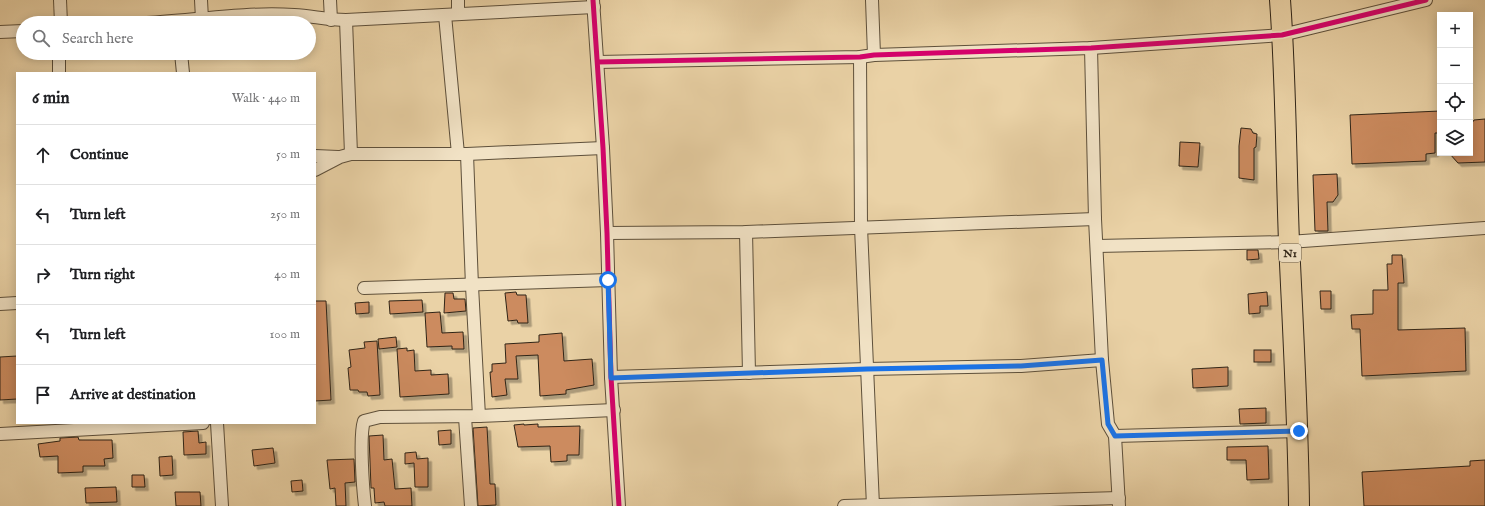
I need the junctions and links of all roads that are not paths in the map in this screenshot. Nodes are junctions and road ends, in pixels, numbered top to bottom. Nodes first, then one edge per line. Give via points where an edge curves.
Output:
1 (60, 0) edge
2 (201, 0) edge
3 (330, 0) edge
4 (458, 0) edge
5 (872, 0) edge
6 (1280, 0) edge
7 (1426, 0) edge
8 (593, 4) edge
9 (458, 13) junction
10 (445, 15) junction
11 (61, 16) edge
12 (202, 16) edge
13 (236, 16) edge
14 (302, 16) edge
15 (316, 18) edge
16 (331, 20) junction
17 (346, 20) junction
18 (16, 31) edge
19 (0, 32) edge
20 (1282, 35) junction
21 (1092, 48) junction
22 (874, 55) junction
23 (860, 57) junction
24 (59, 60) edge
25 (182, 60) edge
26 (598, 62) junction
27 (59, 72) edge
28 (183, 72) edge
29 (603, 148) junction
30 (462, 154) junction
31 (316, 156) edge
32 (345, 156) junction
33 (316, 170) edge
34 (1095, 219) junction
35 (861, 227) junction
36 (1485, 228) edge
37 (746, 232) junction
38 (607, 233) junction
39 (1289, 242) junction
40 (1097, 246) junction
41 (608, 280) junction
42 (472, 286) junction
43 (364, 288) dead end
44 (16, 303) edge
45 (0, 304) edge
46 (1102, 360) junction
47 (867, 369) junction
48 (749, 373) junction
49 (611, 378) junction
50 (614, 410) junction
51 (480, 416) junction
52 (465, 417) junction
53 (164, 424) edge
54 (217, 424) edge
55 (85, 426) edge
56 (1299, 431) junction
57 (0, 434) edge
58 (1115, 436) junction
59 (1119, 502) edge
60 (873, 505) edge
61 (222, 506) edge
62 (365, 506) edge
63 (471, 506) edge
64 (619, 506) edge
65 (844, 506) edge
66 (1299, 506) edge

1 - 11 street
2 - 12 street
3 - 16 street
4 - 9 street
5 - 22 street
6 - 20 highway, N1
7 - 20 street
8 - 9 street
8 - 26 street
9 - 10 street
10 - 17 street
10 - 30 street
13 - 14 street
15 - 16 street
16 - 17 street
17 - 32 street
18 - 19 street
20 - 21 street
20 - 39 highway, N1
21 - 22 street
21 - 34 street
22 - 23 street
23 - 26 street
23 - 35 street
24 - 27 street
25 - 28 street
26 - 29 street
29 - 30 street
29 - 38 street
30 - 32 street
30 - 42 street
31 - 32 street
32 - 33 street
34 - 35 street
34 - 40 street
35 - 37 street
35 - 47 street
36 - 39 street
37 - 38 street
37 - 48 street
38 - 41 street
39 - 40 street
39 - 56 highway, N1
40 - 46 street
41 - 42 street
41 - 49 street
42 - 43 street
42 - 51 street
44 - 45 street
46 - 47 street via 1021,366
46 - 58 street via 1108,424
47 - 48 street
47 - 60 street
48 - 49 street
49 - 50 street
50 - 51 street
50 - 64 street
51 - 52 street
52 - 62 street via 380,418 364,421 362,454
52 - 63 street
53 - 55 street
54 - 61 street
55 - 57 street
56 - 58 street
56 - 66 highway, N1
58 - 59 street
59 - 60 street
60 - 65 street

